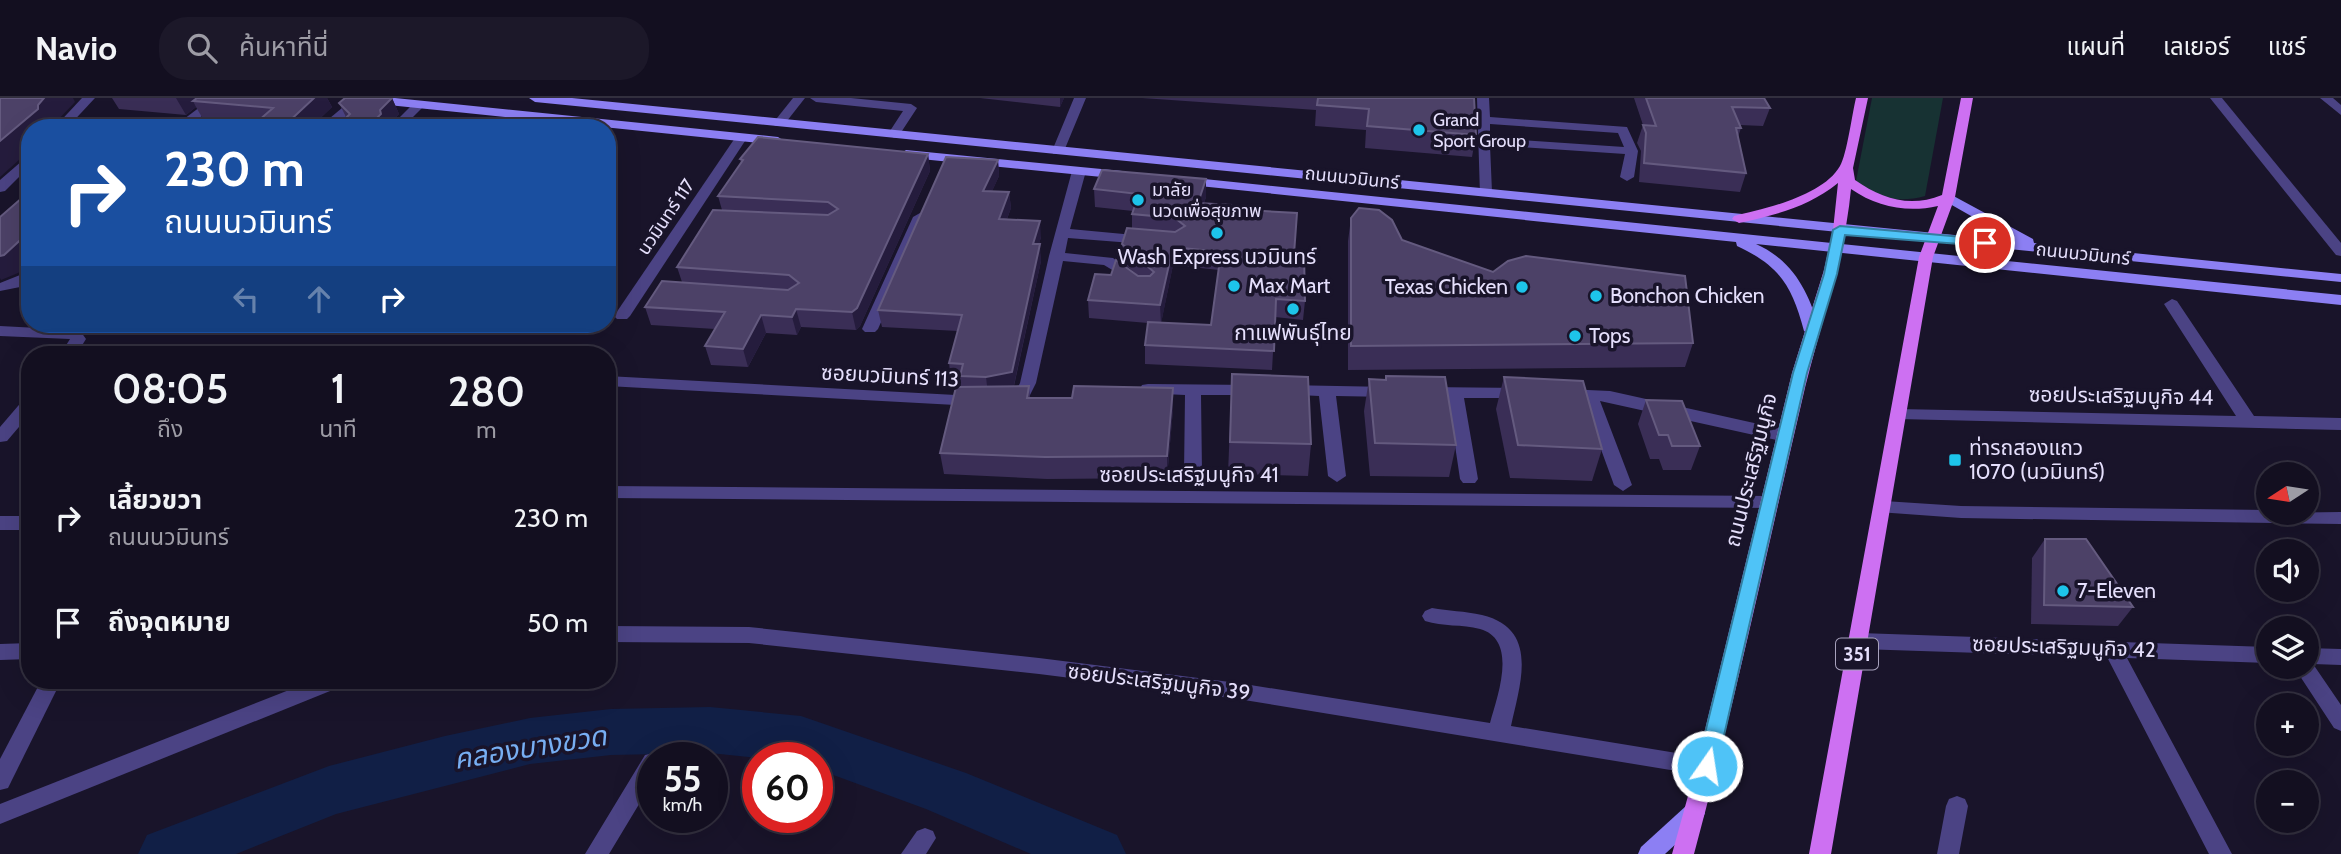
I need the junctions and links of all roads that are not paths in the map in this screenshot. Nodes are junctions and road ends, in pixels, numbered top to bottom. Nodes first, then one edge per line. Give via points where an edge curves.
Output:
1 (89, 98) edge
2 (220, 98) edge
3 (360, 98) edge
4 (535, 98) edge
5 (799, 98) edge
6 (816, 98) edge
7 (1080, 98) edge
8 (1483, 98) edge
9 (1862, 98) edge
10 (1966, 98) edge
11 (2216, 98) edge
12 (2326, 98) edge
13 (559, 99) edge
14 (420, 104) junction
15 (2341, 111) edge
16 (546, 118) joint
17 (69, 119) edge
18 (191, 119) edge
19 (335, 119) edge
20 (404, 119) edge
21 (556, 119) edge
22 (1483, 120) junction
23 (779, 123) junction
24 (616, 125) edge
25 (894, 134) junction
26 (741, 138) junction
27 (1483, 141) junction
28 (794, 143) edge
29 (1058, 151) junction
30 (1632, 151) junction
31 (890, 153) edge
32 (21, 167) edge
33 (1846, 168) junction
34 (1079, 172) junction
35 (1133, 176) edge
36 (1627, 177) dead end
37 (1174, 180) edge
38 (0, 188) edge
39 (1485, 192) junction
40 (1948, 197) junction
41 (925, 204) edge
42 (1739, 219) junction
43 (1840, 230) junction
44 (1062, 233) junction
45 (1721, 235) junction
46 (1933, 238) junction
47 (1162, 241) edge
48 (2038, 247) junction
49 (1836, 249) junction
50 (2341, 251) edge
51 (1056, 256) junction
52 (1926, 257) junction
53 (2341, 278) edge
54 (21, 280) edge
55 (0, 286) edge
56 (1145, 289) edge
57 (2341, 300) edge
58 (2172, 304) dead end
59 (622, 316) dead end
60 (870, 328) dead end
61 (0, 331) edge
62 (1812, 331) junction
63 (21, 332) edge
64 (38, 333) edge
65 (74, 346) edge
66 (616, 381) edge
67 (1135, 389) edge
68 (1193, 389) junction
69 (1327, 391) junction
70 (1455, 393) junction
71 (1589, 394) junction
72 (21, 414) edge
73 (1899, 414) junction
74 (2248, 421) junction
75 (2341, 424) edge
76 (1786, 436) junction
77 (2, 437) edge
78 (1193, 473) dead end
79 (1337, 476) dead end
80 (1469, 480) dead end
81 (1623, 485) dead end
82 (616, 492) edge
83 (1769, 502) junction
84 (1884, 507) junction
85 (2341, 518) edge
86 (0, 523) edge
87 (21, 523) edge
88 (1433, 616) dead end
89 (616, 634) edge
90 (1860, 640) junction
91 (2112, 648) junction
92 (21, 651) edge
93 (0, 652) edge
94 (2256, 654) edge
95 (2319, 656) edge
96 (2341, 657) edge
97 (2312, 679) edge
98 (47, 689) edge
99 (313, 689) edge
100 (2341, 722) edge
101 (1499, 731) junction
102 (1707, 766) junction
103 (0, 781) edge
104 (637, 786) edge
105 (1957, 806) dead end
106 (1694, 813) junction
107 (0, 814) edge
108 (1825, 852) edge
109 (596, 854) edge
110 (1649, 854) edge
111 (1683, 854) edge
112 (1948, 854) edge
113 (2221, 854) edge

1 - 17 street
2 - 18 street
3 - 14 main road
3 - 19 street
4 - 13 main road, ถนนนวมินทร์
5 - 23 street
6 - 25 street via 911,108
7 - 29 street
8 - 22 street
9 - 33 main road, ถนนประเสริฐมนูกิจ
10 - 40 main road, 351
11 - 50 street
12 - 15 street
13 - 23 main road, ถนนนวมินทร์
14 - 16 main road
14 - 20 street
16 - 21 main road
22 - 27 street
22 - 30 street via 1617,129 1627,133
23 - 25 main road, ถนนนวมินทร์
24 - 26 main road
25 - 29 main road, ถนนนวมินทร์
26 - 28 main road
26 - 59 street, นวมินทร์ 117 via 694,220 647,290
27 - 30 street
27 - 39 street
29 - 39 main road, ถนนนวมินทร์
30 - 36 street
31 - 34 main road via 943,163
32 - 38 street
33 - 40 main road via 1849,182 1866,195 1892,204 1918,206
33 - 42 main road via 1808,200
33 - 43 main road, ถนนประเสริฐมนูกิจ
34 - 35 main road
34 - 44 street, ซอยนวมินทร์ 113
37 - 45 main road, ถนนนวมินทร์
39 - 42 main road, ถนนนวมินทร์
40 - 46 main road, 351
40 - 48 main road
41 - 60 street
42 - 43 main road, ถนนนวมินทร์
43 - 46 main road, ถนนนวมินทร์
43 - 49 main road, ถนนประเสริฐมนูกิจ
44 - 47 street
44 - 51 street, ซอยนวมินทร์ 113
45 - 49 main road, ถนนนวมินทร์
45 - 62 main road via 1760,250 1780,265 1797,283
46 - 48 main road, ถนนนวมินทร์
46 - 52 main road, 351
48 - 53 main road, ถนนนวมินทร์
49 - 52 main road, ถนนนวมินทร์
49 - 62 main road, ถนนประเสริฐมนูกิจ
51 - 56 street via 1108,261
51 - 66 street, ซอยนวมินทร์ 113 via 1028,383 1021,395 1007,400
52 - 57 main road, ถนนนวมินทร์
52 - 73 main road, 351
54 - 55 street
58 - 74 street
61 - 63 street
62 - 76 main road, ถนนประเสริฐมนูกิจ
64 - 65 street via 76,335
67 - 68 street
68 - 69 street
68 - 78 street
69 - 70 street
69 - 79 street
70 - 71 street
70 - 80 street
71 - 76 street
71 - 81 street
72 - 77 street
73 - 74 street, ซอยประเสริฐมนูกิจ 44
73 - 84 main road, 351
74 - 75 street, ซอยประเสริฐมนูกิจ 44
76 - 83 main road, ถนนประเสริฐมนูกิจ
82 - 83 street, ซอยประเสริฐมนูกิจ 41
83 - 102 main road, ถนนประเสริฐมนูกิจ
84 - 85 street
84 - 90 main road, 351
86 - 87 street
88 - 101 street via 1490,625 1507,636 1514,660
89 - 101 street, ซอยประเสริฐมนูกิจ 39 via 749,635 808,641 1224,690
90 - 91 street, ซอยประเสริฐมนูกิจ 42
90 - 108 main road, 351
91 - 94 street, ซอยประเสริฐมนูกิจ 42
91 - 113 street
92 - 93 street
95 - 96 street
97 - 100 street
98 - 103 street
99 - 107 street
101 - 102 street, ซอยประเสริฐมนูกิจ 39
102 - 106 main road, ถนนประเสริฐมนูกิจ
104 - 109 street
105 - 112 street
106 - 110 main road
106 - 111 main road, ถนนประเสริฐมนูกิจ

